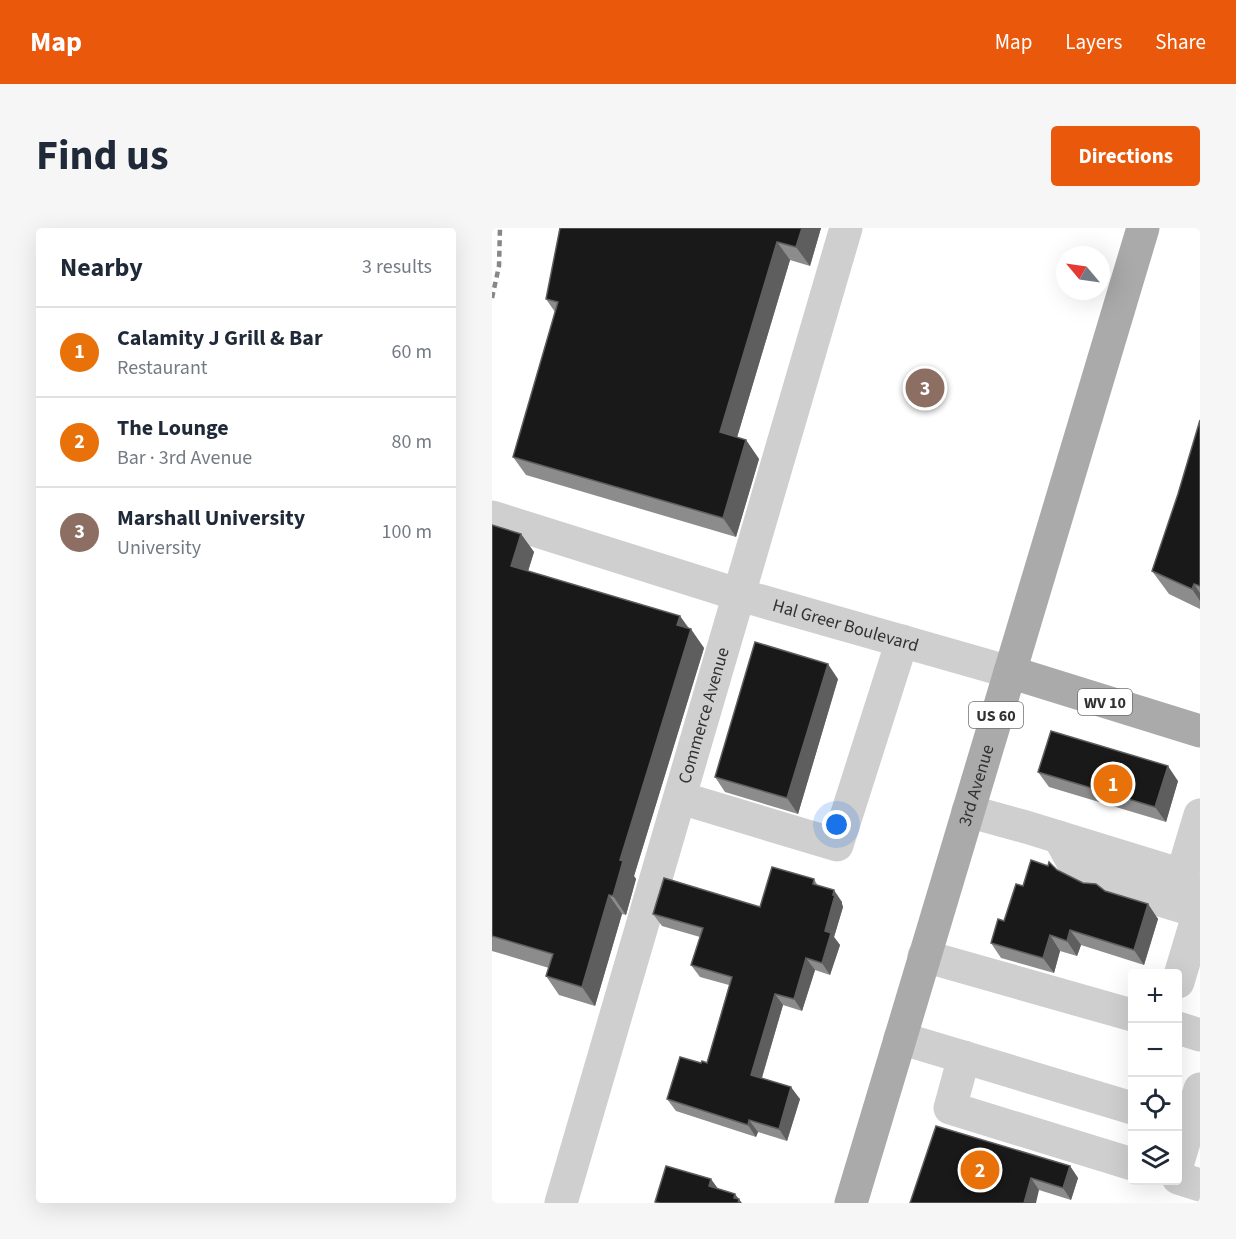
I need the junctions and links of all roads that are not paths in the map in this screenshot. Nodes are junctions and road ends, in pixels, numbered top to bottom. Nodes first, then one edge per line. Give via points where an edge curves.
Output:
1 (846, 228) edge
2 (1143, 228) edge
3 (492, 517) edge
4 (740, 595) junction
5 (902, 641) junction
6 (1010, 672) junction
7 (1200, 731) edge
8 (681, 798) junction
9 (968, 811) junction
10 (1200, 815) edge
11 (1059, 837) junction
12 (1182, 875) junction
13 (1199, 912) edge
14 (924, 956) junction
15 (1182, 969) edge
16 (1128, 1014) edge
17 (1182, 1029) edge
18 (1200, 1035) edge
19 (900, 1038) junction
20 (964, 1057) junction
21 (1200, 1089) edge
22 (1128, 1107) edge
23 (1189, 1125) edge
24 (1182, 1149) edge
25 (1128, 1163) edge
26 (1182, 1179) edge
27 (1171, 1185) edge
28 (1200, 1185) edge
29 (561, 1203) edge
30 (851, 1203) edge
31 (1167, 1203) edge

1 - 4 street, Commerce Avenue
2 - 6 main road, 3rd Avenue / US 60
3 - 4 street, Hal Greer Boulevard
4 - 5 street, Hal Greer Boulevard
4 - 8 street, Commerce Avenue
5 - 6 street, Hal Greer Boulevard
5 - 8 street via 837,845
6 - 7 main road, Hal Greer Boulevard / WV 10
6 - 9 main road, 3rd Avenue / US 60
8 - 29 street, Commerce Avenue
9 - 11 street
9 - 14 main road, 3rd Avenue / US 60
10 - 12 street
11 - 12 street
11 - 13 street via 1076,868 1111,885
12 - 13 street
13 - 15 street
14 - 16 street
14 - 19 main road, 3rd Avenue / US 60
17 - 18 street
19 - 20 street
19 - 30 main road, 3rd Avenue / US 60
20 - 22 street
20 - 25 street via 950,1108
21 - 23 street
23 - 24 street
26 - 28 street
27 - 31 street

